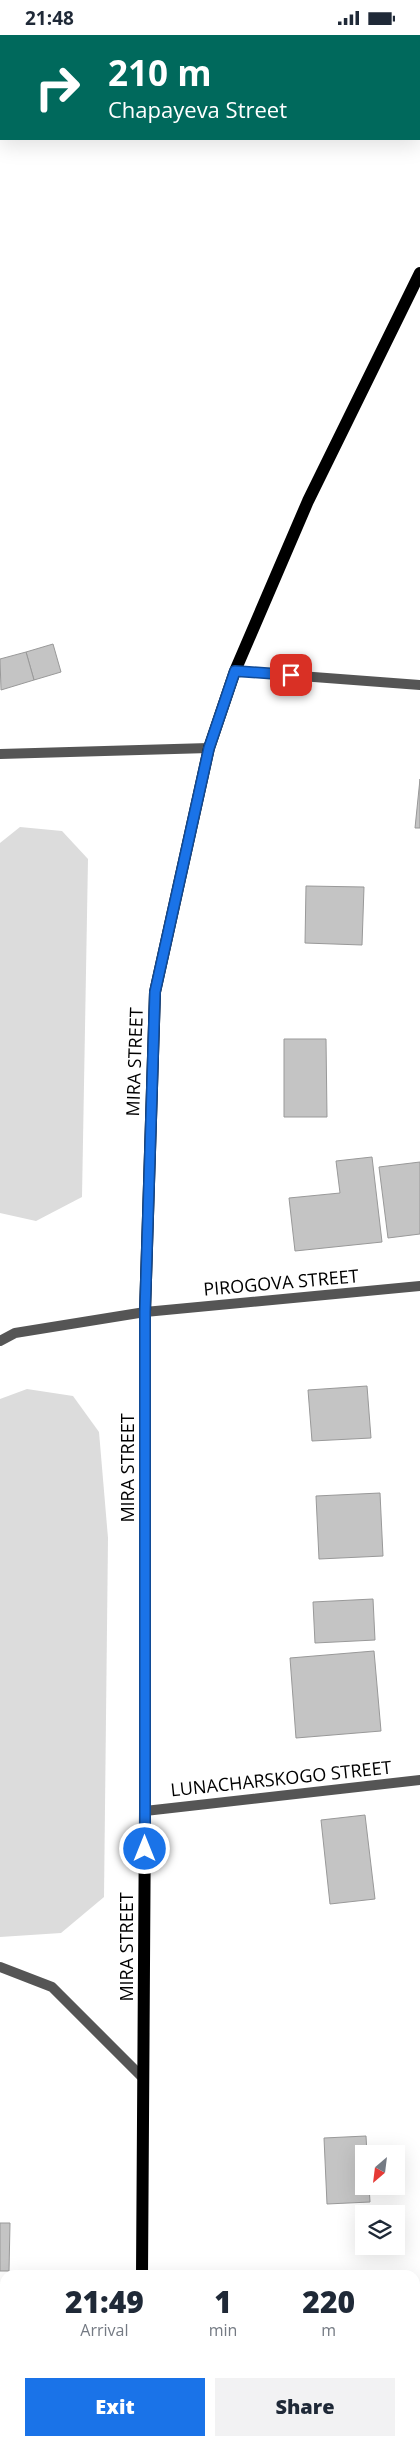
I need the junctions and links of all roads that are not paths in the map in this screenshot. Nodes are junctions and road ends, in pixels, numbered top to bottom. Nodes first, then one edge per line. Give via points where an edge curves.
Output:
1 (420, 273) edge
2 (235, 671) junction
3 (420, 685) edge
4 (209, 748) junction
5 (0, 754) edge
6 (420, 1286) edge
7 (145, 1312) junction
8 (0, 1341) edge
9 (420, 1781) edge
10 (145, 1811) junction
11 (0, 1967) edge
12 (144, 2078) junction
13 (142, 2270) edge

1 - 2 main road, MIRA STREET via 308,501
2 - 3 street
2 - 4 main road, MIRA STREET
4 - 5 street
4 - 7 main road, MIRA STREET via 155,992
6 - 7 street, PIROGOVA STREET
7 - 8 street, PIROGOVA STREET via 15,1333
7 - 10 main road, MIRA STREET
9 - 10 street, LUNACHARSKOGO STREET
10 - 12 main road, MIRA STREET
11 - 12 street via 52,1987
12 - 13 main road, MIRA STREET

